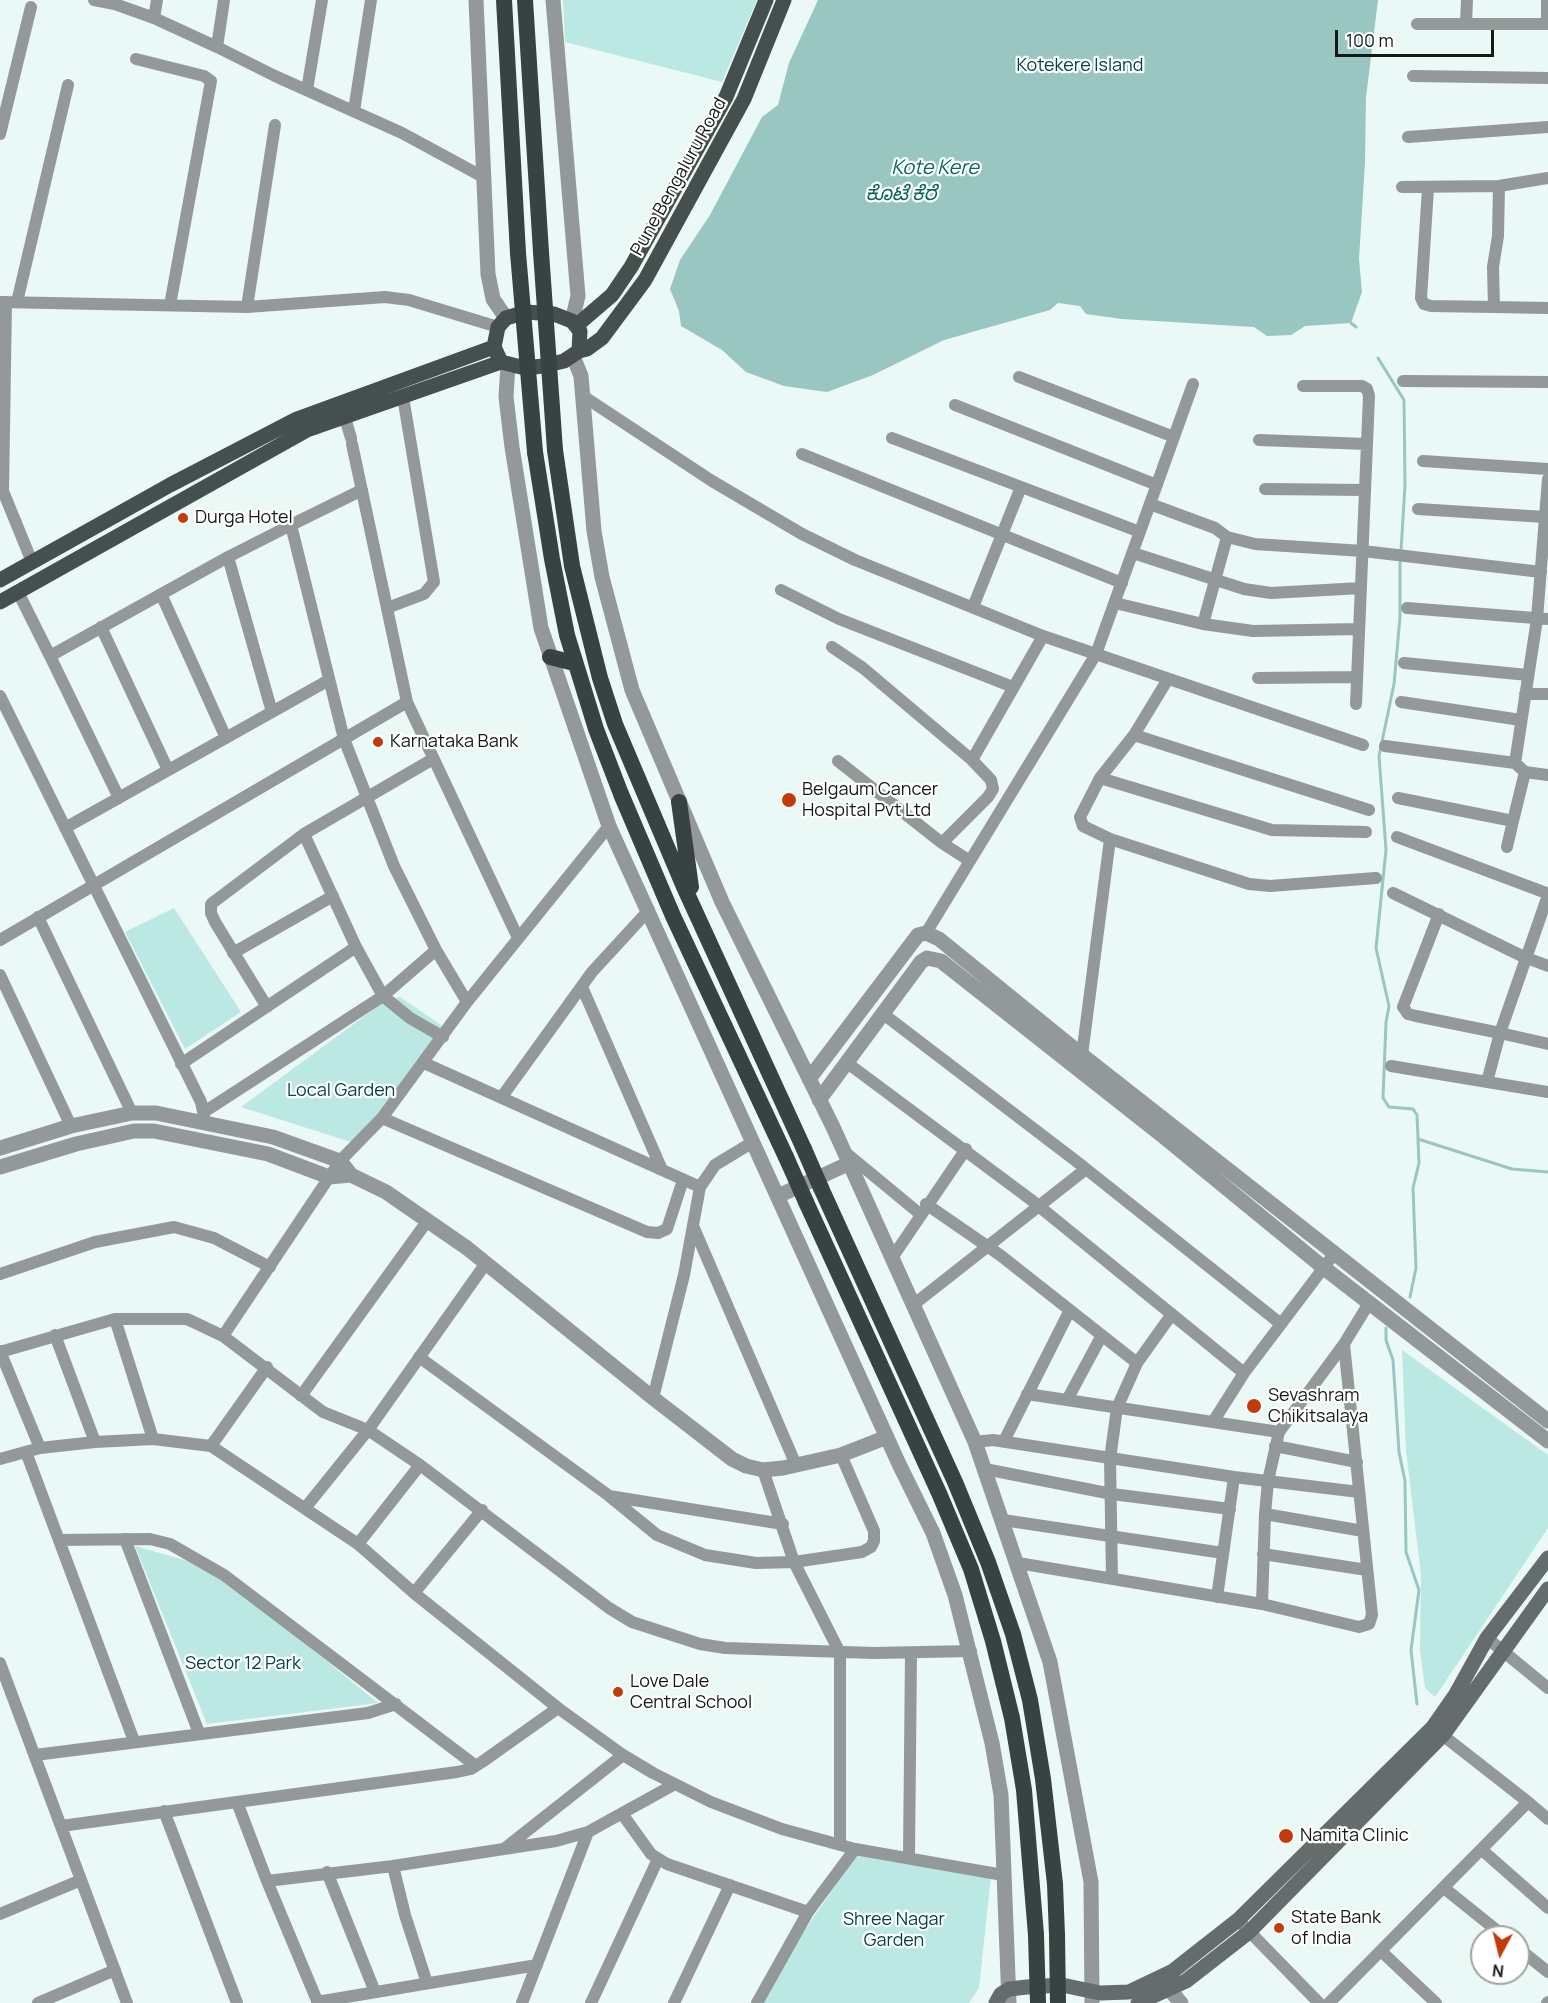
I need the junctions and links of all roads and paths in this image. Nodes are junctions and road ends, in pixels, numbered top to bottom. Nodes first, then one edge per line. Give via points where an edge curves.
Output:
1 (94, 0) edge
2 (157, 0) edge
3 (224, 0) edge
4 (322, 0) edge
5 (370, 0) edge
6 (476, 0) edge
7 (504, 0) edge
8 (525, 0) edge
9 (553, 0) edge
10 (766, 0) edge
11 (784, 0) edge
12 (1467, 0) edge
13 (1547, 0) edge
14 (32, 7) dead end
15 (154, 18) junction
16 (1466, 23) junction
17 (1417, 24) dead end
18 (1547, 24) edge
19 (217, 47) junction
20 (136, 59) dead end
21 (1413, 75) dead end
22 (1548, 78) edge
23 (68, 85) dead end
24 (307, 90) junction
25 (354, 111) junction
26 (275, 125) dead end
27 (1548, 127) edge
28 (0, 135) edge
29 (1408, 136) dead end
30 (485, 178) junction
31 (1548, 178) edge
32 (1499, 186) junction
33 (1402, 187) dead end
34 (1428, 188) junction
35 (8, 302) edge
36 (170, 305) junction
37 (247, 307) junction
38 (1494, 307) junction
39 (1548, 308) edge
40 (502, 322) junction
41 (574, 323) junction
42 (494, 346) junction
43 (576, 354) junction
44 (504, 364) junction
45 (1019, 377) dead end
46 (1403, 381) dead end
47 (1548, 382) edge
48 (1193, 384) dead end
49 (1303, 386) dead end
50 (583, 396) junction
51 (404, 397) junction
52 (955, 405) dead end
53 (342, 409) junction
54 (1174, 437) junction
55 (892, 438) dead end
56 (1259, 440) dead end
57 (1367, 444) junction
58 (255, 449) junction
59 (802, 454) dead end
60 (1423, 461) dead end
61 (1548, 469) edge
62 (1548, 478) edge
63 (1157, 485) junction
64 (1021, 487) junction
65 (362, 489) junction
66 (1265, 489) dead end
67 (1365, 490) junction
68 (2, 491) edge
69 (1150, 504) junction
70 (1418, 509) dead end
71 (1545, 517) junction
72 (291, 525) junction
73 (1140, 532) junction
74 (1001, 534) junction
75 (1227, 537) junction
76 (55, 549) junction
77 (1363, 551) junction
78 (1133, 553) junction
79 (1545, 554) edge
80 (228, 557) junction
81 (32, 562) junction
82 (64, 565) junction
83 (1541, 572) junction
84 (1216, 579) junction
85 (0, 580) edge
86 (1122, 583) junction
87 (1361, 588) junction
88 (781, 590) dead end
89 (18, 592) junction
90 (161, 594) junction
91 (0, 602) edge
92 (1115, 603) junction
93 (973, 607) junction
94 (1407, 608) dead end
95 (387, 609) junction
96 (1542, 619) edge
97 (1203, 624) junction
98 (101, 627) junction
99 (1359, 629) junction
100 (1043, 636) junction
101 (832, 647) dead end
102 (1096, 654) junction
103 (50, 656) junction
104 (549, 657) junction
105 (574, 663) junction
106 (1404, 663) dead end
107 (1528, 675) junction
108 (1357, 677) junction
109 (1258, 678) dead end
110 (1168, 679) junction
111 (329, 680) junction
112 (1013, 687) junction
113 (1525, 694) junction
114 (1548, 694) edge
115 (0, 696) edge
116 (407, 702) junction
117 (1401, 702) dead end
118 (1356, 704) dead end
119 (272, 712) junction
120 (1521, 720) junction
121 (1134, 735) junction
122 (226, 738) junction
123 (344, 739) junction
124 (1363, 745) dead end
125 (1385, 746) dead end
126 (433, 759) junction
127 (972, 760) junction
128 (838, 761) dead end
129 (1515, 763) junction
130 (168, 770) junction
131 (1526, 772) junction
132 (1548, 775) edge
133 (1100, 778) junction
134 (119, 798) junction
135 (1398, 798) dead end
136 (367, 799) junction
137 (679, 802) junction
138 (1370, 810) dead end
139 (1513, 821) junction
140 (609, 826) junction
141 (65, 828) junction
142 (1366, 832) dead end
143 (304, 834) junction
144 (1397, 837) dead end
145 (1110, 839) junction
146 (942, 843) junction
147 (1507, 847) dead end
148 (970, 861) junction
149 (1376, 878) dead end
150 (93, 884) junction
151 (1393, 892) dead end
152 (333, 896) junction
153 (1547, 896) edge
154 (649, 910) junction
155 (695, 910) junction
156 (1439, 914) junction
157 (38, 917) junction
158 (926, 933) junction
159 (518, 938) junction
160 (0, 940) edge
161 (356, 947) junction
162 (436, 950) junction
163 (233, 953) junction
164 (1524, 957) junction
165 (1548, 966) edge
166 (0, 975) edge
167 (582, 987) junction
168 (383, 996) junction
169 (467, 1002) junction
170 (267, 1006) junction
171 (882, 1013) junction
172 (1500, 1033) junction
173 (443, 1037) junction
174 (1548, 1044) edge
175 (1082, 1055) junction
176 (846, 1062) junction
177 (424, 1063) junction
178 (181, 1064) junction
179 (1391, 1066) dead end
180 (809, 1079) junction
181 (1487, 1082) junction
182 (1548, 1092) edge
183 (501, 1098) junction
184 (819, 1100) junction
185 (132, 1113) junction
186 (204, 1117) junction
187 (382, 1118) junction
188 (71, 1126) junction
189 (753, 1142) junction
190 (0, 1148) edge
191 (966, 1149) junction
192 (847, 1157) junction
193 (339, 1161) junction
194 (0, 1167) edge
195 (1086, 1169) junction
196 (662, 1170) junction
197 (351, 1175) junction
198 (329, 1177) junction
199 (683, 1180) junction
200 (700, 1187) junction
201 (778, 1196) junction
202 (1040, 1207) junction
203 (923, 1209) junction
204 (428, 1220) junction
205 (694, 1228) junction
206 (988, 1246) junction
207 (1334, 1254) junction
208 (892, 1258) junction
209 (486, 1263) junction
210 (270, 1266) junction
211 (1324, 1268) junction
212 (0, 1274) edge
213 (1369, 1303) junction
214 (913, 1305) junction
215 (1401, 1307) junction
216 (1070, 1310) junction
217 (1172, 1314) junction
218 (115, 1319) junction
219 (1391, 1320) junction
220 (1281, 1324) junction
221 (55, 1335) junction
222 (1102, 1335) junction
223 (223, 1336) junction
224 (1344, 1344) junction
225 (0, 1352) edge
226 (419, 1357) junction
227 (1137, 1364) junction
228 (267, 1367) junction
229 (1244, 1373) junction
230 (1027, 1394) junction
231 (301, 1396) junction
232 (653, 1398) junction
233 (1067, 1400) junction
234 (1117, 1408) junction
235 (1548, 1420) edge
236 (1213, 1422) junction
237 (368, 1431) junction
238 (1279, 1432) junction
239 (887, 1437) junction
240 (153, 1439) junction
241 (1548, 1440) edge
242 (1004, 1441) junction
243 (95, 1442) junction
244 (975, 1442) junction
245 (212, 1446) junction
246 (1275, 1446) junction
247 (40, 1448) junction
248 (26, 1452) junction
249 (841, 1455) junction
250 (0, 1459) edge
251 (1110, 1459) junction
252 (1357, 1462) junction
253 (420, 1465) junction
254 (796, 1466) junction
255 (985, 1469) junction
256 (763, 1470) junction
257 (1234, 1477) junction
258 (1268, 1481) junction
259 (1359, 1492) junction
260 (1112, 1494) junction
261 (608, 1495) junction
262 (306, 1507) junction
263 (1230, 1509) junction
264 (482, 1510) junction
265 (1265, 1514) junction
266 (1003, 1520) junction
267 (783, 1524) junction
268 (1363, 1531) junction
269 (1113, 1534) junction
270 (125, 1539) junction
271 (59, 1540) junction
272 (358, 1544) junction
273 (1223, 1553) junction
274 (1263, 1554) junction
275 (1548, 1558) edge
276 (794, 1562) junction
277 (1018, 1563) junction
278 (1367, 1570) junction
279 (1112, 1579) junction
280 (1548, 1589) edge
281 (414, 1593) junction
282 (1217, 1597) junction
283 (1262, 1604) junction
284 (1487, 1638) junction
285 (971, 1651) junction
286 (840, 1653) junction
287 (912, 1653) junction
288 (1505, 1653) junction
289 (0, 1663) edge
290 (1548, 1688) edge
291 (396, 1704) junction
292 (558, 1708) junction
293 (1438, 1731) junction
294 (199, 1733) junction
295 (134, 1741) junction
296 (34, 1755) junction
297 (623, 1755) junction
298 (476, 1766) junction
299 (675, 1784) junction
300 (237, 1802) junction
301 (1528, 1802) junction
302 (164, 1811) junction
303 (623, 1815) junction
304 (1548, 1819) edge
305 (61, 1826) junction
306 (588, 1832) junction
307 (840, 1845) junction
308 (855, 1849) junction
309 (503, 1850) junction
310 (1482, 1850) junction
311 (909, 1857) junction
312 (658, 1859) junction
313 (393, 1866) junction
314 (327, 1872) junction
315 (1003, 1875) junction
316 (81, 1880) junction
317 (267, 1881) junction
318 (730, 1885) junction
319 (1444, 1888) junction
320 (1548, 1908) edge
321 (808, 1912) junction
322 (0, 1914) edge
323 (1238, 1920) junction
324 (1490, 1925) edge
325 (1250, 1932) junction
326 (1382, 1952) junction
327 (1530, 1958) edge
328 (537, 1965) junction
329 (115, 1970) junction
330 (1548, 1972) edge
331 (427, 1983) junction
332 (1166, 1984) junction
333 (375, 1992) junction
334 (1154, 1995) edge
335 (1009, 1996) edge
336 (1092, 1996) edge
337 (318, 2002) edge
338 (39, 2003) edge
339 (127, 2003) edge
340 (237, 2003) edge
341 (522, 2003) edge
342 (591, 2003) edge
343 (674, 2003) edge
344 (757, 2003) edge
345 (996, 2003) edge
346 (1038, 2003) edge
347 (1058, 2003) edge
348 (1138, 2003) edge
349 (1181, 2003) edge
350 (1320, 2003) edge
351 (1329, 2003) edge
352 (1436, 2003) edge

1 - 15 street
2 - 15 street
3 - 19 street
4 - 24 street
5 - 25 street
6 - 30 street
7 - 105 highway, bridge via 518,253 535,452
8 - 155 highway, bridge via 555,450 572,566 600,678 637,778
9 - 41 street via 578,296
10 - 41 main road, Pune Bengaluru Road via 726,97 632,267 612,295
11 - 43 main road, Pune Bengaluru Road via 744,99 645,280 602,338
12 - 16 street
13 - 18 street
14 - 28 street
15 - 19 street
16 - 17 street
16 - 18 street
19 - 24 street
20 - 36 street via 208,77 212,85
21 - 22 street
23 - 35 street
24 - 25 street
25 - 30 street
26 - 37 street
27 - 29 street
30 - 40 street via 489,288
31 - 32 street
32 - 34 street
32 - 38 street
33 - 34 street
34 - 38 street via 1421,298 1424,304
35 - 36 street
35 - 68 street
36 - 37 street
37 - 40 street via 397,298
38 - 39 street
40 - 41 main road via 526,312
40 - 42 main road
41 - 43 main road via 580,331
42 - 44 main road
42 - 53 main road
43 - 44 main road via 543,366
43 - 50 street
44 - 51 main road
44 - 104 street via 512,447
45 - 54 street
46 - 47 street
48 - 54 street
49 - 57 street via 1367,389
50 - 93 street via 712,481 802,534 855,560
50 - 137 street via 594,531 602,577 632,690
51 - 53 main road
51 - 95 street via 434,582 424,594
52 - 63 street
53 - 58 main road via 307,430
53 - 65 street
54 - 63 street
55 - 64 street
56 - 57 street
57 - 67 street
58 - 76 main road
58 - 82 main road
59 - 74 street
60 - 61 street
62 - 71 street
63 - 69 street
64 - 73 street
64 - 74 street
65 - 72 street
65 - 95 street
66 - 67 street
67 - 77 street
68 - 81 street
69 - 73 street
69 - 75 street via 1215,528
70 - 71 street
71 - 79 street
72 - 80 street
72 - 111 street
73 - 78 street
74 - 86 street
74 - 93 street
75 - 77 street via 1256,544
75 - 84 street
76 - 81 main road
76 - 82 main road
77 - 83 street
77 - 87 street
78 - 84 street
78 - 86 street
79 - 83 street
80 - 90 street
80 - 119 street
81 - 85 main road
82 - 89 main road
83 - 96 street
84 - 87 street via 1244,590 1271,593
84 - 97 street
86 - 92 street
87 - 99 street
88 - 112 street via 839,619
89 - 91 main road
89 - 103 street
90 - 98 street
90 - 122 street
92 - 97 street
92 - 102 street
93 - 100 street
94 - 96 street
95 - 116 street
96 - 107 street
97 - 99 street via 1263,632
98 - 103 street
98 - 130 street
99 - 108 street
100 - 102 street
100 - 112 street
101 - 127 street
102 - 110 street
102 - 148 street
103 - 134 street
104 - 105 highway
104 - 140 street
105 - 346 highway, bridge via 625,804 673,916 939,1493 970,1569 1012,1718 1024,1790
106 - 107 street
107 - 113 street
108 - 109 street
108 - 118 street
110 - 121 street
110 - 124 street
111 - 119 street
111 - 123 street
112 - 127 street
113 - 114 street
113 - 120 street
115 - 141 street
116 - 123 street
116 - 126 street
117 - 120 street
119 - 122 street
120 - 129 street
121 - 133 street
121 - 138 street
122 - 130 street
123 - 136 street
123 - 150 street
125 - 129 street
126 - 136 street
126 - 159 street
127 - 146 street via 991,780 993,789
128 - 146 street
129 - 131 street
130 - 134 street
131 - 132 street
131 - 139 street
133 - 142 street via 1272,830
133 - 145 street via 1080,817 1083,826
134 - 141 street
135 - 139 street
136 - 143 street
136 - 162 street via 394,866
137 - 155 highway
137 - 180 street via 722,902
139 - 147 street
140 - 154 street
140 - 159 street
141 - 150 street
143 - 152 street
143 - 163 street via 211,904 211,913
144 - 153 street
145 - 149 street via 1249,884
145 - 175 street
146 - 148 street
148 - 158 street
150 - 157 street
150 - 178 street
151 - 156 street
152 - 161 street
152 - 163 street
153 - 164 street
154 - 167 street
154 - 189 street
155 - 347 highway, bridge via 955,1482 1013,1634 1030,1700 1043,1779 1055,1884
156 - 164 street
156 - 172 street via 1403,1007 1408,1014
157 - 160 street
157 - 185 street
158 - 175 street via 939,939
158 - 180 street via 918,935
159 - 169 street
161 - 168 street
161 - 170 street
162 - 168 street
162 - 169 street
163 - 170 street
164 - 165 street
164 - 172 street
166 - 188 street
167 - 183 street
167 - 196 street
168 - 173 street
168 - 186 street
169 - 173 street
170 - 178 street
171 - 176 street
171 - 195 street
171 - 211 street via 921,962 927,958 940,961
172 - 174 street
172 - 181 street
173 - 177 street
175 - 207 street
176 - 184 street
176 - 191 street
177 - 183 street
177 - 187 street
178 - 186 street
179 - 181 street
180 - 184 street
181 - 182 street
183 - 196 street
184 - 192 street
185 - 186 street
185 - 188 street
186 - 193 street
187 - 193 street
187 - 199 street via 647,1232 667,1229
188 - 190 street
189 - 200 street via 715,1165
189 - 201 street
191 - 202 street
191 - 203 street
192 - 201 street
192 - 203 street
192 - 208 street
193 - 197 street
193 - 198 street
194 - 198 street via 76,1143 134,1131 154,1131 267,1154
195 - 202 street
195 - 220 street
196 - 199 street
197 - 198 street
197 - 204 street
198 - 210 street
199 - 200 street
200 - 205 street
201 - 239 street
202 - 206 street
202 - 217 street
203 - 206 street
203 - 208 street
204 - 209 street
204 - 231 street
205 - 232 street
205 - 254 street
206 - 214 street
206 - 216 street
207 - 211 street
207 - 215 street
208 - 214 street
209 - 226 street
209 - 232 street
210 - 212 street via 214,1238 174,1227 95,1242
210 - 223 street
211 - 213 street
211 - 220 street
213 - 219 street
213 - 224 street
214 - 244 street
215 - 219 street
215 - 235 street
216 - 222 street
216 - 230 street
217 - 227 street
217 - 229 street
218 - 221 street
218 - 223 street via 188,1319
218 - 240 street
219 - 241 street
220 - 229 street
221 - 225 street
221 - 243 street
222 - 227 street
222 - 233 street
223 - 228 street
224 - 238 street
224 - 252 street
225 - 247 street
226 - 237 street
226 - 261 street
227 - 234 street
228 - 231 street
228 - 245 street
229 - 236 street
230 - 233 street
230 - 242 street
231 - 237 street via 336,1419
232 - 256 street via 732,1459
233 - 234 street
234 - 236 street
234 - 251 street
236 - 238 street
237 - 253 street
237 - 262 street
238 - 246 street
239 - 249 street
239 - 285 street via 933,1533
240 - 243 street
240 - 245 street
242 - 244 street
242 - 251 street
243 - 247 street
244 - 255 street
245 - 262 street
246 - 252 street
246 - 258 street
247 - 248 street
248 - 250 street
248 - 271 street
249 - 254 street
249 - 276 street via 874,1531 871,1547 862,1552
251 - 257 street
251 - 260 street
252 - 259 street
253 - 264 street
253 - 272 street
254 - 256 street
255 - 260 street
255 - 266 street
256 - 267 street
257 - 258 street
257 - 263 street
258 - 259 street
258 - 265 street
259 - 268 street
260 - 263 street
260 - 269 street
261 - 267 street
261 - 276 street via 657,1535 687,1549 756,1563
262 - 272 street
263 - 273 street
264 - 281 street
264 - 286 street via 632,1622 700,1644
265 - 268 street
265 - 274 street
266 - 269 street
266 - 277 street
267 - 276 street
268 - 278 street
269 - 273 street
269 - 279 street
270 - 271 street
270 - 291 street via 170,1544 224,1575
270 - 294 street
271 - 295 street
272 - 281 street
273 - 282 street
274 - 278 street
274 - 283 street
275 - 284 main road
276 - 286 street
277 - 279 street
277 - 336 street via 1050,1662 1091,1882
278 - 283 street via 1372,1615 1364,1626
279 - 282 street
280 - 288 main road
281 - 292 street
282 - 283 street
284 - 288 street
284 - 293 main road
285 - 287 street
285 - 315 street via 1000,1795
286 - 287 street
286 - 307 street
287 - 311 street
288 - 290 street
288 - 293 main road
289 - 296 street
291 - 294 street via 368,1713
291 - 298 street
292 - 297 street
292 - 298 street
293 - 301 street
293 - 323 main road
293 - 325 main road
294 - 295 street
295 - 296 street
296 - 305 street
297 - 299 street
297 - 309 street
298 - 300 street via 457,1772
299 - 303 street
299 - 307 street via 752,1819
300 - 302 street
300 - 317 street
301 - 304 street
301 - 310 street
302 - 305 street
302 - 340 street
303 - 306 street
303 - 312 street
305 - 316 street
306 - 309 street
306 - 328 street
307 - 308 street
308 - 311 street
308 - 321 street
309 - 313 street
310 - 319 street
310 - 320 street
311 - 315 street
312 - 318 street
312 - 342 street
313 - 314 street
313 - 331 street
314 - 317 street
314 - 333 street
315 - 335 street
316 - 322 street
316 - 329 street
317 - 337 street
318 - 321 street
318 - 343 street
319 - 324 street
319 - 326 street
321 - 344 street
323 - 325 street
323 - 332 main road
325 - 332 main road
325 - 350 street
326 - 351 street
326 - 352 street
327 - 330 street
328 - 331 street
328 - 341 street
329 - 338 street
329 - 339 street
331 - 333 street
332 - 334 main road
332 - 349 street
333 - 337 street
334 - 336 main road
334 - 348 main road
335 - 336 main road via 1062,1985
335 - 345 main road via 1001,1994

